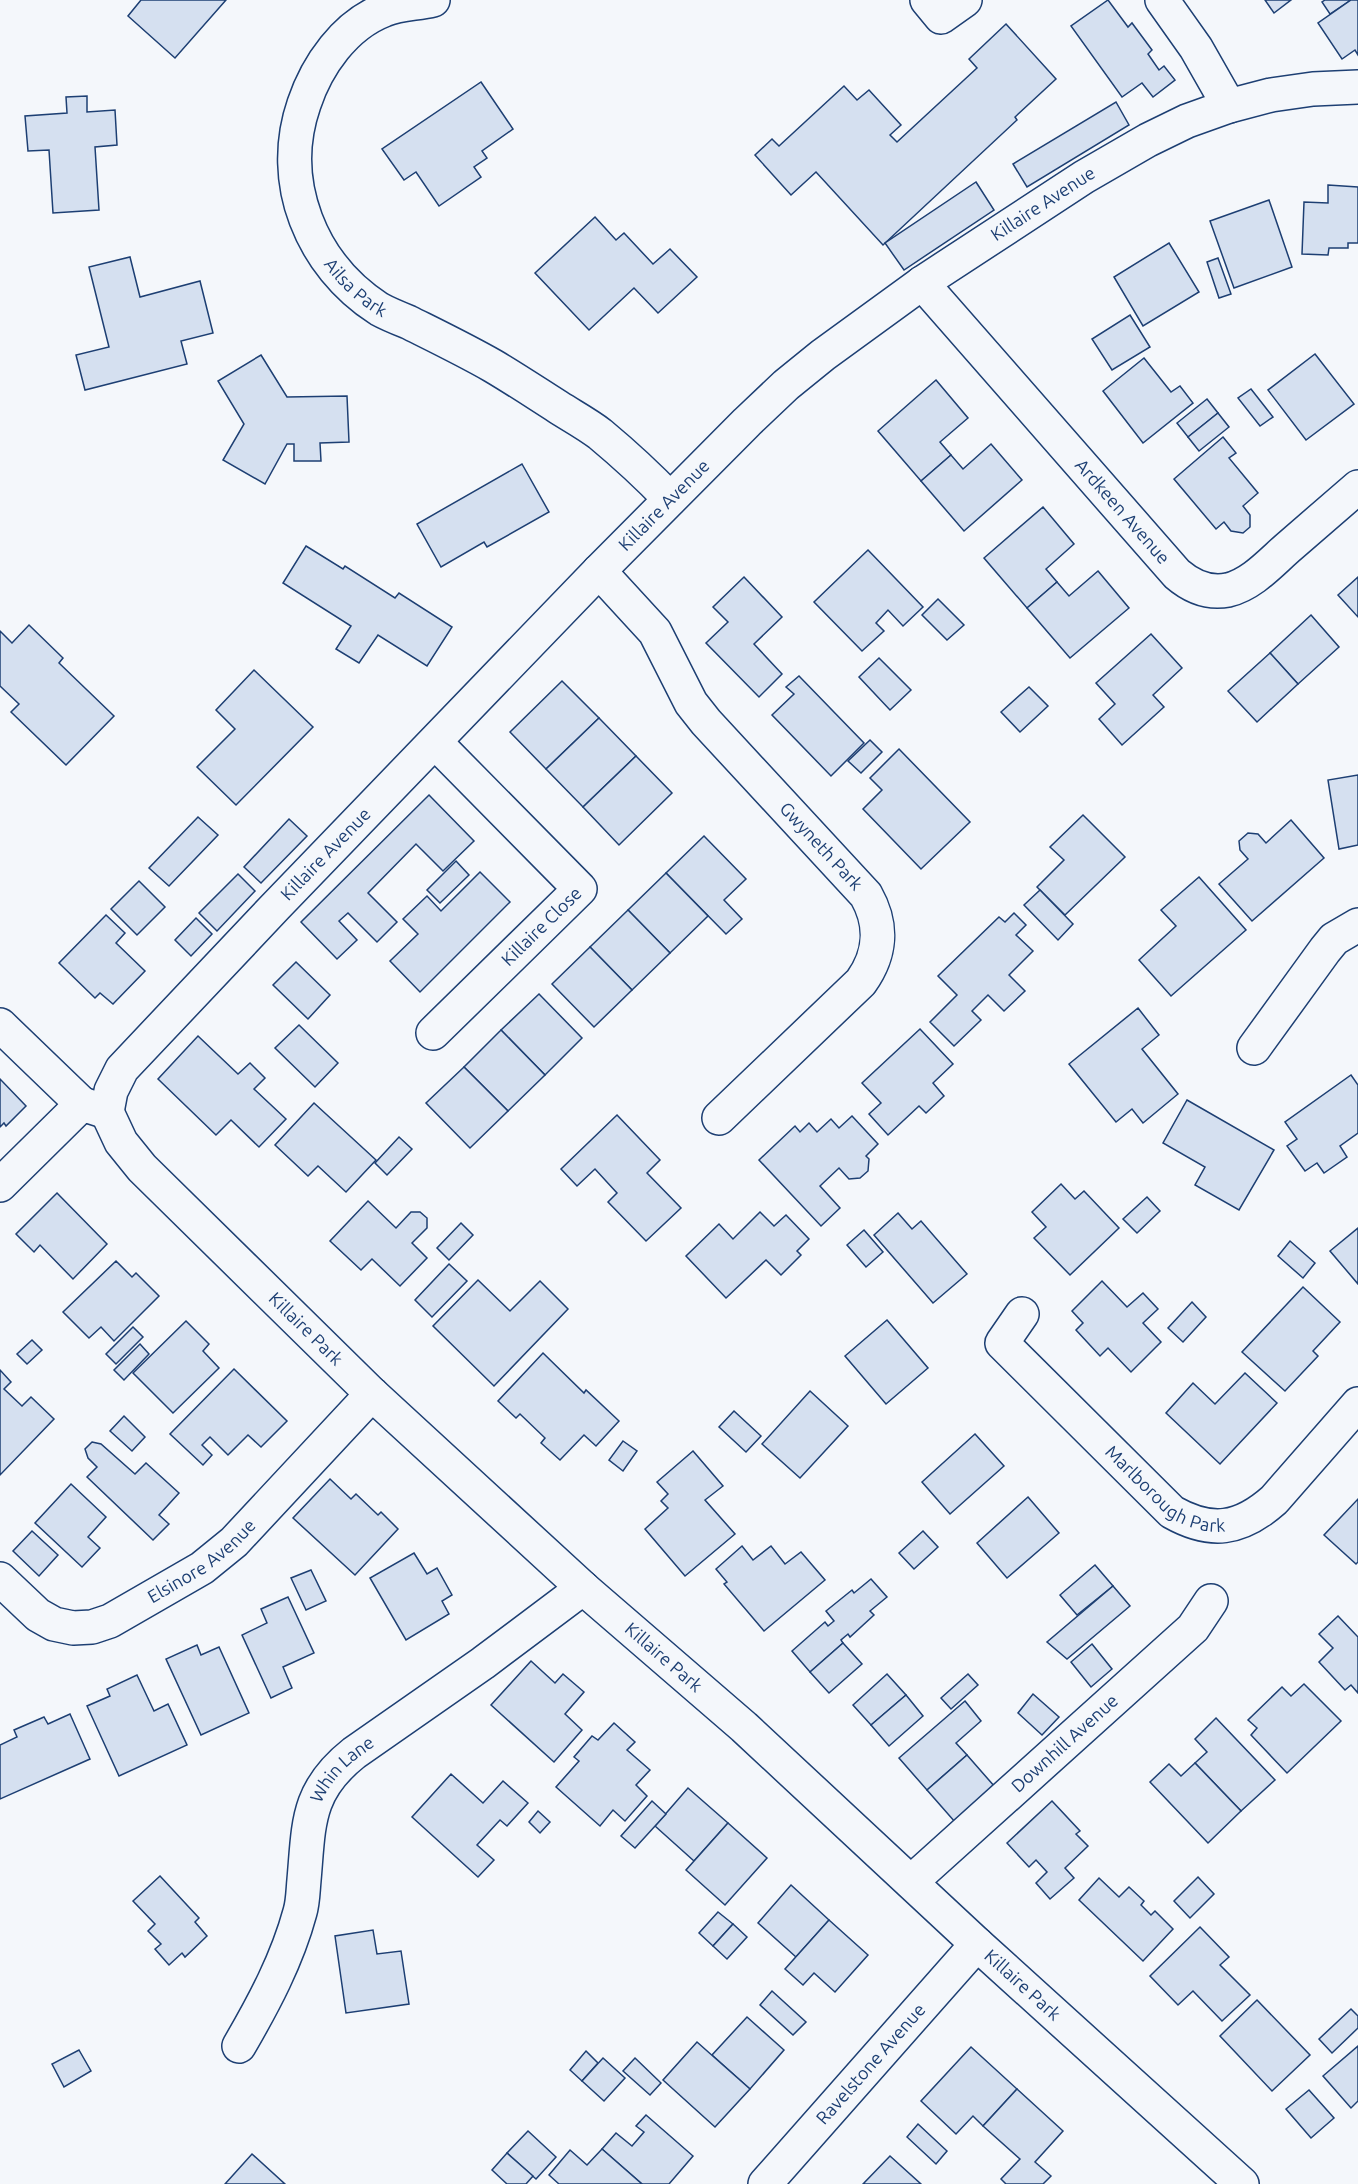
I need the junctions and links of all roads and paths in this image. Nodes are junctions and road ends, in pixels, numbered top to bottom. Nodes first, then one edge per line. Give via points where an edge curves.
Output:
1 (433, 0) edge
2 (927, 0) edge
3 (965, 0) edge
4 (1162, 0) edge
5 (1358, 87) edge
6 (1229, 106) junction
7 (922, 283) junction
8 (1358, 487) edge
9 (670, 499) junction
10 (599, 570) junction
11 (435, 742) junction
12 (1358, 925) edge
13 (0, 1024) edge
14 (433, 1033) dead end
15 (1254, 1048) dead end
16 (94, 1108) junction
17 (719, 1118) dead end
18 (0, 1185) edge
19 (1022, 1314) dead end
20 (372, 1394) junction
21 (1358, 1404) edge
22 (0, 1579) edge
23 (583, 1588) junction
24 (1211, 1600) dead end
25 (911, 1882) junction
26 (977, 1944) junction
27 (239, 2046) dead end
28 (765, 2184) edge
29 (1242, 2184) edge

1 - 9 street, Ailsa Park via 384,9 364,20 323,63 300,117 295,146 300,205 310,231 323,255 359,295 492,365 598,433
2 - 3 street via 941,17
4 - 6 street via 1196,48
5 - 6 street, Killaire Avenue via 1271,95
6 - 7 street, Killaire Avenue via 1187,121 1102,166
7 - 8 street, Ardkeen Avenue via 1177,574 1193,585 1225,591 1250,581
7 - 9 street, Killaire Avenue via 786,386
9 - 10 street, Killaire Avenue
10 - 11 street, Killaire Avenue
10 - 17 street, Gwyneth Park via 655,632 691,703 706,722 866,895 878,923 876,953 861,982
11 - 14 street, Killaire Close via 580,889
11 - 16 street, Killaire Avenue via 122,1069 111,1091
12 - 15 street via 1325,950
13 - 16 street
16 - 18 street
16 - 20 street, Killaire Park via 142,1167
19 - 21 street, Marlborough Park via 1002,1343 1172,1512 1189,1521 1228,1526 1260,1512
20 - 22 street, Elsinore Avenue via 234,1542 202,1568 110,1621 92,1627 54,1624 38,1615
20 - 23 street, Killaire Park
23 - 25 street, Killaire Park via 744,1727
23 - 27 street, Whin Lane via 339,1764 327,1778 310,1815 301,1909 290,1945
24 - 25 street, Downhill Avenue via 1192,1628
25 - 26 street, Killaire Park
26 - 28 street, Ravelstone Avenue
26 - 29 street, Killaire Park

